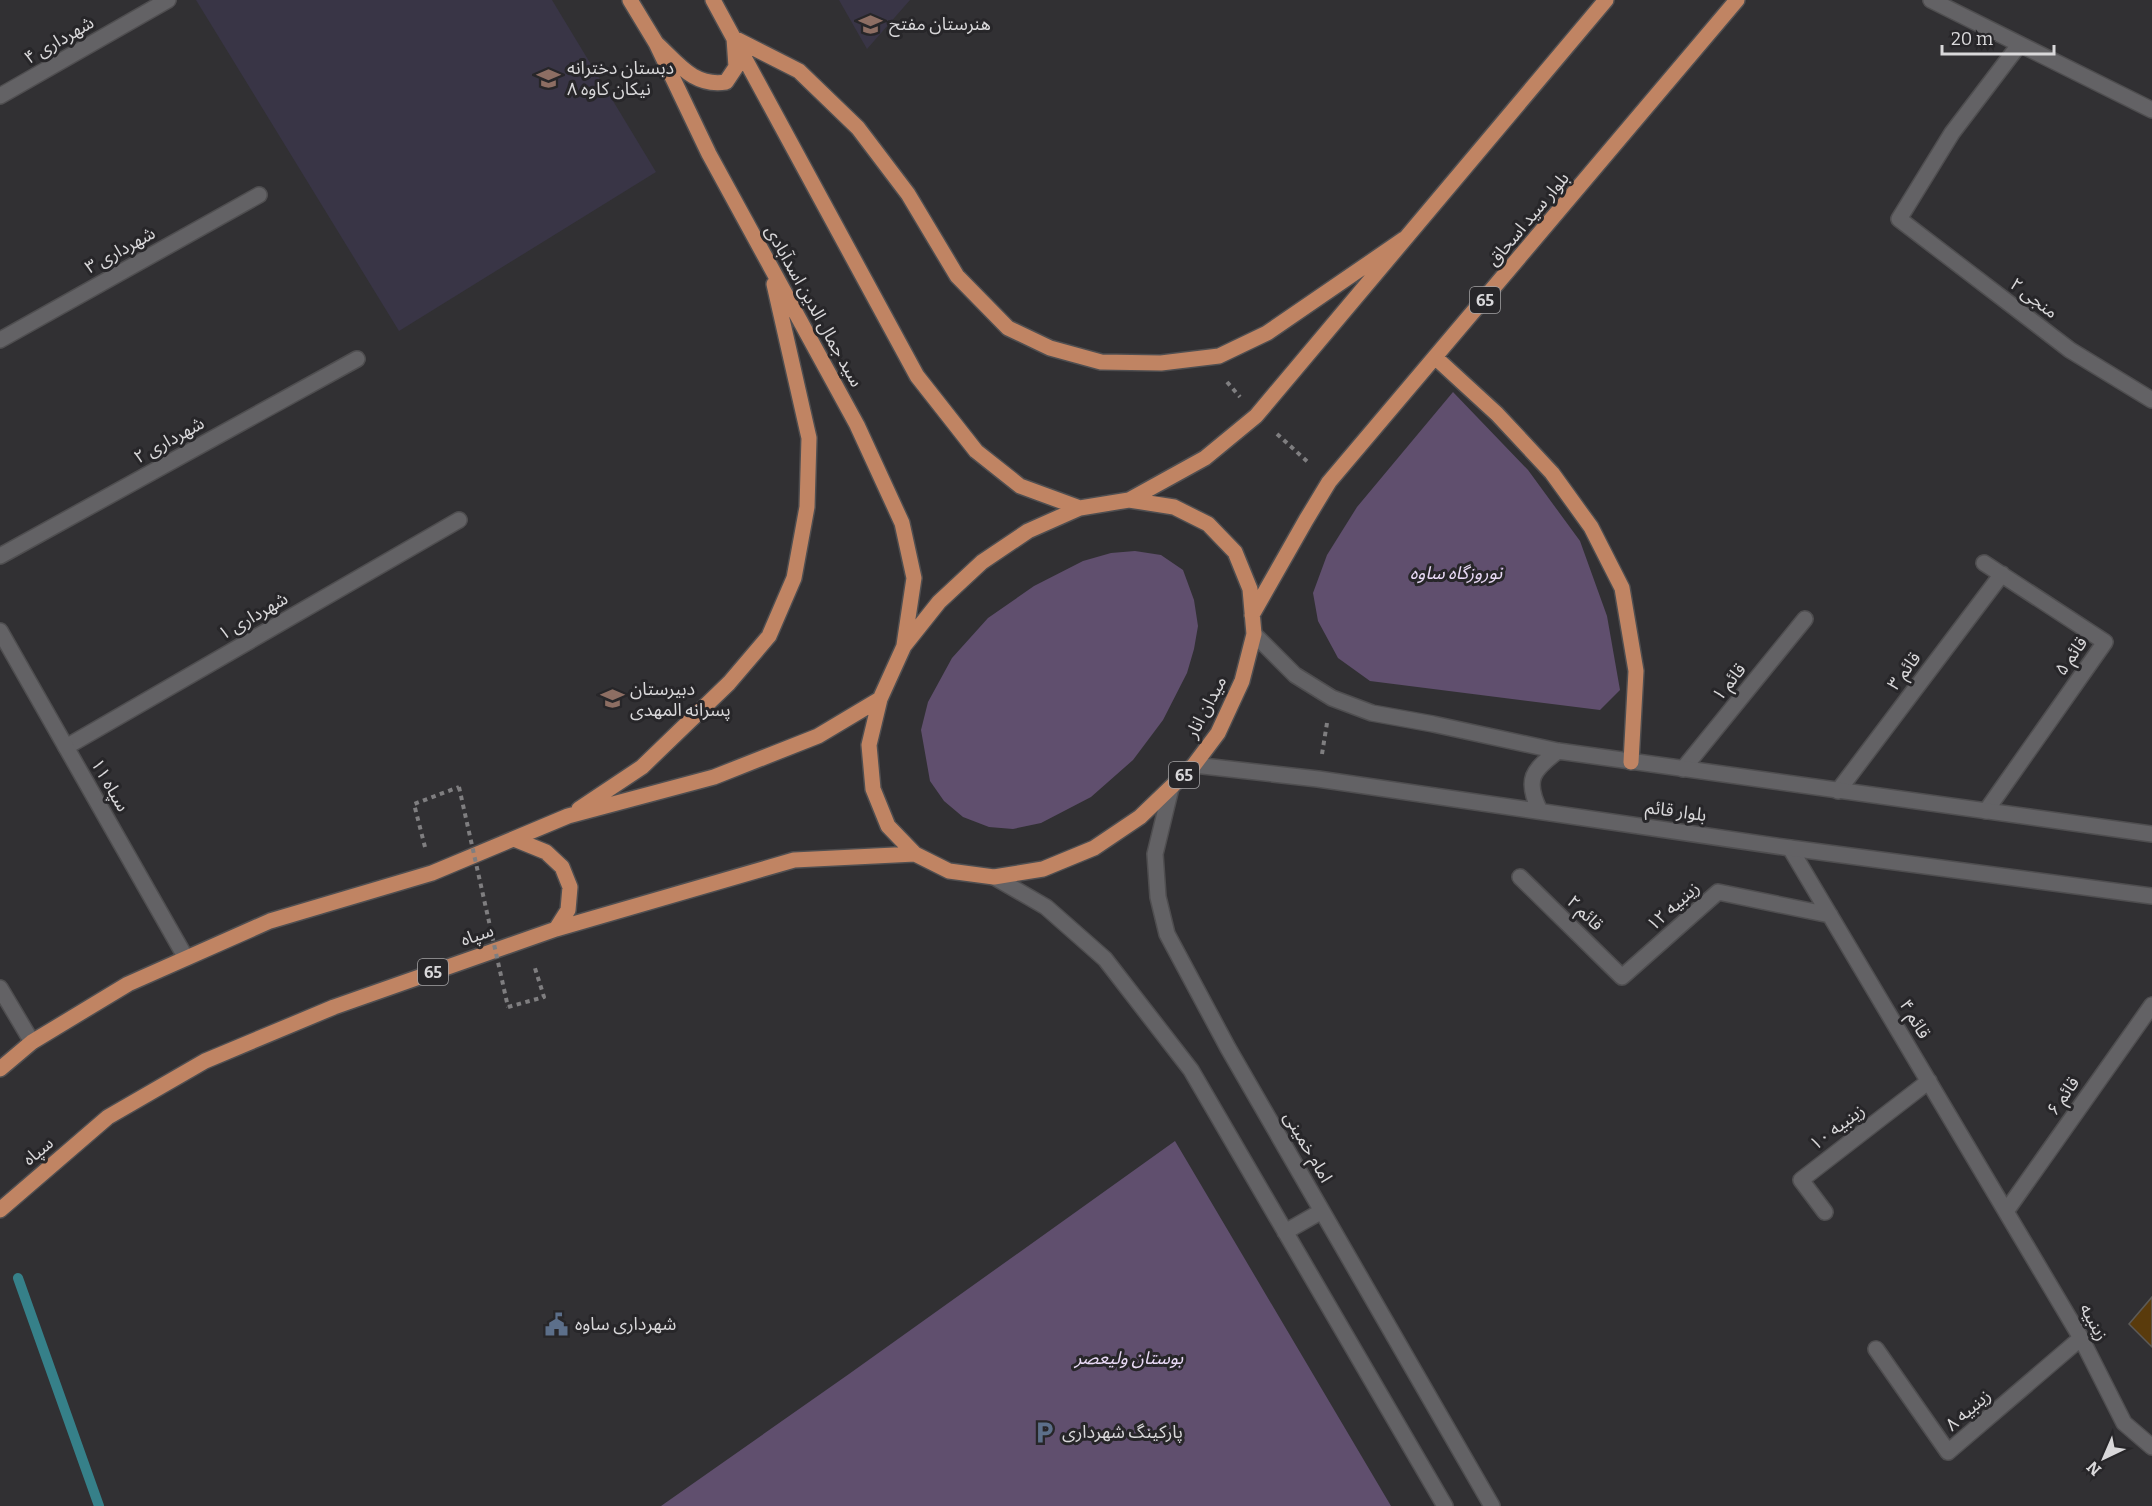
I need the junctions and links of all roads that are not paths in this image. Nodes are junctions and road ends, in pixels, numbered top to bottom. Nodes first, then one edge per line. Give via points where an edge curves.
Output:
1 (168, 0) edge
2 (630, 0) edge
3 (713, 0) edge
4 (1606, 0) edge
5 (1737, 0) edge
6 (1931, 0) edge
7 (734, 38) junction
8 (656, 43) junction
9 (2019, 45) junction
10 (0, 96) edge
11 (2152, 110) edge
12 (259, 195) dead end
13 (1404, 239) junction
14 (770, 266) junction
15 (0, 340) edge
16 (1436, 358) junction
17 (357, 359) dead end
18 (2152, 400) edge
19 (1129, 500) junction
20 (1080, 508) junction
21 (459, 520) dead end
22 (0, 556) edge
23 (1984, 562) dead end
24 (2002, 574) junction
25 (1252, 615) junction
26 (1805, 619) dead end
27 (0, 632) edge
28 (1254, 634) junction
29 (904, 646) junction
30 (880, 699) junction
31 (66, 747) junction
32 (1558, 752) junction
33 (1631, 762) junction
34 (1194, 765) junction
35 (1683, 769) junction
36 (1171, 788) junction
37 (1838, 791) junction
38 (1540, 811) junction
39 (1986, 811) junction
40 (568, 816) junction
41 (2152, 834) edge
42 (514, 839) junction
43 (1790, 848) junction
44 (915, 854) junction
45 (994, 877) junction
46 (1520, 877) dead end
47 (2152, 896) edge
48 (1830, 915) junction
49 (556, 929) junction
50 (186, 958) junction
51 (1622, 977) joint
52 (0, 988) edge
53 (2152, 1005) edge
54 (32, 1042) junction
55 (0, 1069) edge
56 (1929, 1081) junction
57 (0, 1210) edge
58 (2007, 1210) junction
59 (1322, 1211) junction
60 (1825, 1212) dead end
61 (1285, 1233) junction
62 (2081, 1338) junction
63 (1876, 1349) dead end
64 (2152, 1447) edge
65 (1445, 1506) edge
66 (1492, 1506) edge

1 - 10 street, شهرداری ۴
2 - 8 main road, سید جمال الدین اسدآبادی
3 - 7 main road
4 - 13 main road, 65
5 - 16 main road, بلوار سید اسحاق / 65
6 - 9 street
7 - 8 main road via 736,67 726,82 716,83 692,77
7 - 13 main road via 799,71 858,128 908,194 957,276 1008,328 1050,348 1101,362 1161,363 1219,356 1267,333
7 - 20 main road via 917,376 976,451 1020,486
8 - 14 main road, سید جمال الدین اسدآبادی
9 - 11 street
9 - 18 street, منجی ۲ via 1952,133 1899,219 2070,350
12 - 15 street, شهرداری ۳
13 - 19 main road, 65 via 1256,416 1204,458
14 - 29 main road, سید جمال الدین اسدآبادی via 856,425 902,523 914,578
14 - 40 main road via 809,438 807,507 794,578 769,636 729,683 642,767
16 - 25 main road, بلوار سید اسحاق / 65 via 1329,482
16 - 33 main road via 1497,414 1552,473 1591,527 1622,588 1636,671
17 - 22 street, شهرداری ۲
19 - 20 main road, میدان انار / 65
19 - 25 main road, میدان انار / 65 via 1174,507 1208,524 1235,552 1250,589
20 - 29 main road, میدان انار / 65 via 1028,531 982,562 939,602
21 - 31 street, شهرداری ۱
23 - 24 street, قائم ۵
24 - 37 street, قائم ۳
24 - 39 street, قائم ۵ via 2105,642
25 - 28 main road, میدان انار / 65
26 - 35 street, قائم ۱
27 - 31 street, سپاه ۱۱
28 - 32 street via 1295,675 1332,698 1372,714
28 - 34 main road, میدان انار / 65 via 1242,681 1218,733
29 - 30 main road, میدان انار / 65
30 - 40 main road via 818,736 714,777
30 - 44 main road, میدان انار / 65 via 869,745 873,789 888,826
31 - 50 street, سپاه ۱۱
32 - 33 street
32 - 38 street via 1539,766 1531,782
33 - 35 street
34 - 36 main road, میدان انار / 65
34 - 38 street, بلوار قائم
35 - 37 street
36 - 45 main road, میدان انار / 65 via 1140,817 1094,848 1043,869
36 - 59 street, امام خمینی via 1155,855 1158,897 1167,934
37 - 39 street
38 - 43 street, بلوار قائم
39 - 41 street
40 - 42 main road
42 - 49 main road via 546,852 562,867 570,887 568,910
42 - 50 main road via 432,873 270,921
43 - 47 street, بلوار قائم
43 - 48 street, قائم ۴
44 - 45 main road, میدان انار / 65 via 949,871
44 - 49 main road, سپاه / 65 via 794,860
45 - 61 street via 1046,907 1105,959 1191,1070
46 - 51 street, قائم ۲
48 - 51 street, زینبیه ۱۲ via 1718,891
48 - 56 street, قائم ۴
49 - 57 main road, سپاه / 65 via 334,1007 205,1061 108,1117
50 - 54 main road via 128,984
52 - 54 street
53 - 58 street, قائم ۶
54 - 55 main road
56 - 58 street, قائم ۴
56 - 60 street, زینبیه ۱۰ via 1801,1180
58 - 62 street, زینبیه
59 - 61 street
59 - 66 street, امام خمینی
61 - 65 street
62 - 63 street, زینبیه ۸ via 1948,1452
62 - 64 street, زینبیه via 2124,1423

